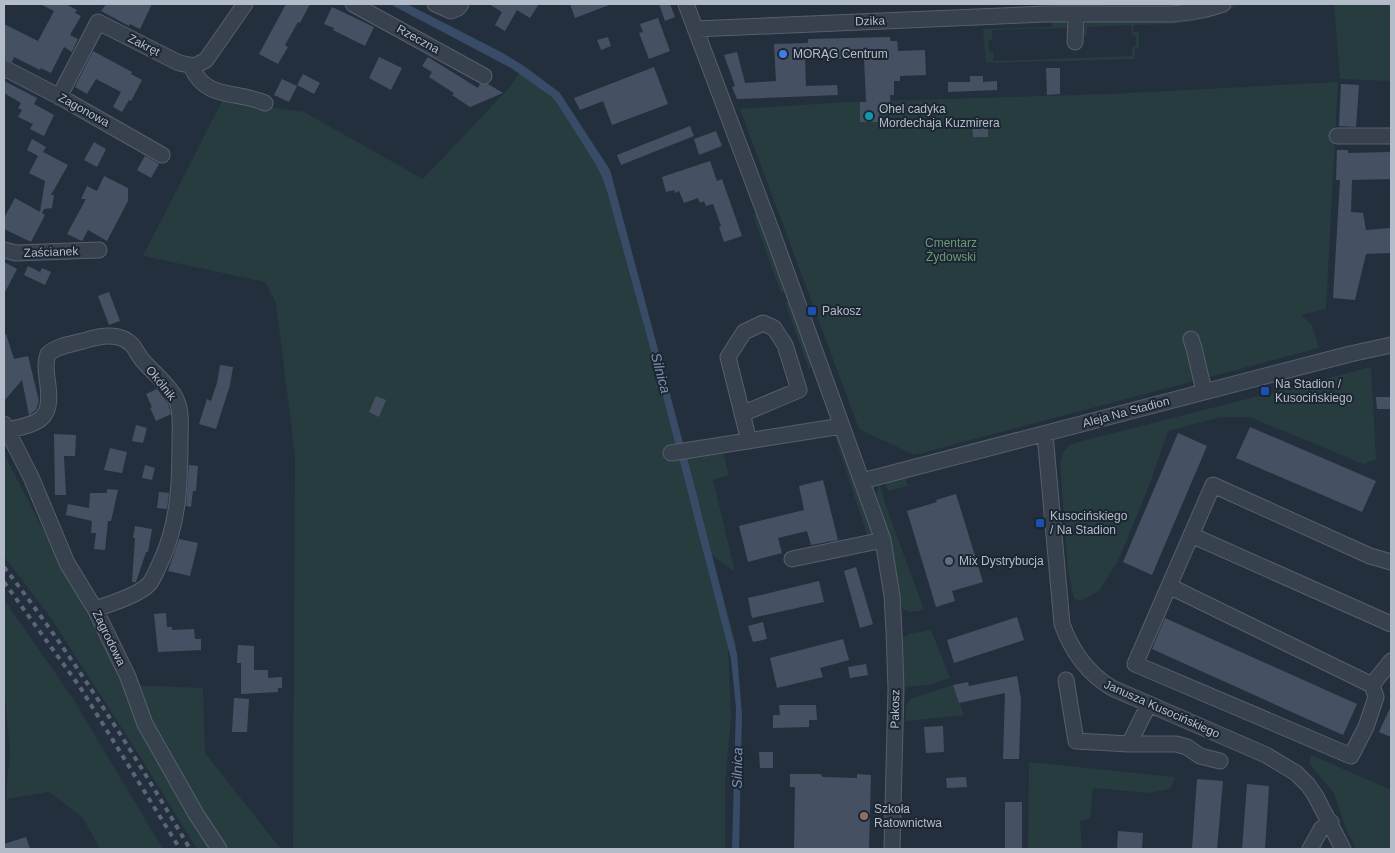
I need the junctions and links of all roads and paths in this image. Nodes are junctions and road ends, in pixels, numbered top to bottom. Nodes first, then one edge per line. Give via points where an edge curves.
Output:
1 (244, 4) edge
2 (353, 4) edge
3 (435, 4) edge
4 (686, 4) edge
5 (1223, 4) edge
6 (456, 7) edge
7 (1044, 9) edge
8 (1076, 15) junction
9 (695, 29) junction
10 (1075, 42) dead end
11 (187, 66) junction
12 (4, 68) edge
13 (484, 76) dead end
14 (59, 96) junction
15 (264, 103) dead end
16 (1337, 136) dead end
17 (1391, 136) edge
18 (162, 155) dead end
19 (4, 250) edge
20 (99, 250) dead end
21 (1191, 339) dead end
22 (1391, 345) edge
23 (1204, 391) junction
24 (742, 414) junction
25 (842, 426) junction
26 (6, 427) edge
27 (1045, 434) junction
28 (749, 442) junction
29 (671, 454) dead end
30 (862, 481) junction
31 (1191, 535) junction
32 (883, 540) junction
33 (792, 559) dead end
34 (1391, 562) edge
35 (1169, 586) junction
36 (95, 609) junction
37 (1391, 624) edge
38 (1391, 661) edge
39 (1066, 680) dead end
40 (1372, 685) junction
41 (1149, 704) junction
42 (1129, 744) junction
43 (1220, 761) dead end
44 (1330, 822) junction
45 (219, 849) edge
46 (892, 849) edge
47 (1310, 849) edge
48 (1343, 849) edge

1 - 11 street via 206,60 200,65
2 - 13 street, Rzeczna
3 - 6 street
4 - 9 street, Pakosz
5 - 8 street, Dzika via 1173,14
7 - 8 street, Dzika
7 - 9 street, Dzika
8 - 10 street
9 - 25 street, Pakosz
11 - 14 street, Zakręt via 98,22
11 - 15 street via 201,83 210,88 234,96 252,97
12 - 14 street, Zagonowa
14 - 18 street, Zagonowa
16 - 17 street
19 - 20 street, Zaścianek via 16,253
21 - 23 street
22 - 23 street, Aleja Na Stadion
23 - 27 street, Aleja Na Stadion
24 - 24 street via 728,356 744,332 763,323 774,328 785,345 799,390
24 - 28 street
25 - 28 street
25 - 30 street, Pakosz
26 - 36 street, Zagrodowa via 67,563
26 - 36 street, Okólnik via 35,423 46,412 49,405 45,365 48,354 95,337 112,336 132,346 176,399 180,470 175,522 164,554 146,587
27 - 30 street, Aleja Na Stadion
27 - 41 street, Janusza Kusocińskiego via 1060,606 1067,637 1078,658 1100,681
28 - 29 street
30 - 32 street, Pakosz
31 - 34 street via 1213,485 1370,556
31 - 35 street
31 - 37 street
32 - 33 street
32 - 46 street, Pakosz via 894,626 896,702
35 - 40 street
35 - 40 street via 1135,664 1351,756 1366,728 1376,697
36 - 45 street, Zagrodowa via 128,677 145,724
38 - 40 street
39 - 42 street via 1076,741
41 - 42 street
41 - 44 street, Janusza Kusocińskiego via 1266,755 1296,773 1308,785
42 - 43 street via 1176,744 1200,756
44 - 47 street via 1320,829
44 - 48 street, Janusza Kusocińskiego

